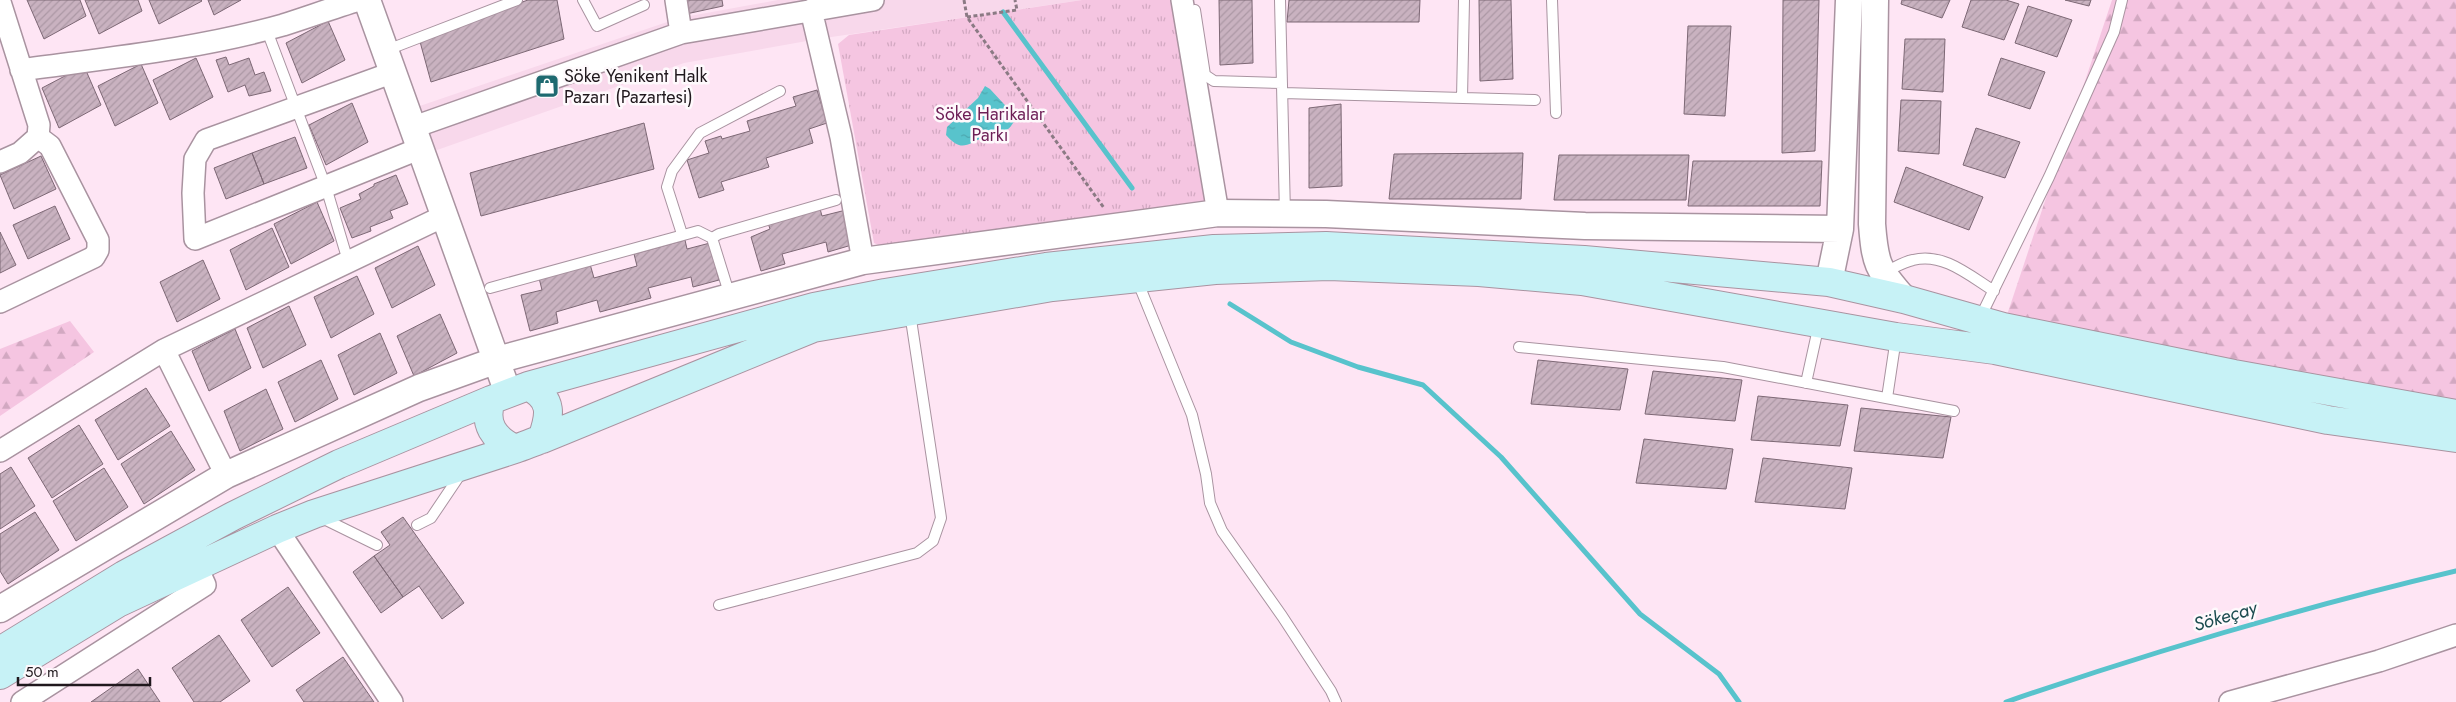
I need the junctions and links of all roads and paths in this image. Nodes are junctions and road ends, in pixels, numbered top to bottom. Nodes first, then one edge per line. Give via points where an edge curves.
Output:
1 (358, 0) edge
2 (367, 0) edge
3 (517, 0) edge
4 (583, 0) edge
5 (676, 0) edge
6 (873, 0) edge
7 (964, 0) edge
8 (1015, 0) edge
9 (1280, 0) edge
10 (1464, 0) edge
11 (1552, 0) edge
12 (1849, 0) edge
13 (1876, 0) edge
14 (2122, 0) edge
15 (0, 2) edge
16 (644, 5) dead end
17 (1189, 5) edge
18 (811, 10) junction
19 (967, 17) junction
20 (266, 28) junction
21 (681, 33) junction
22 (391, 61) junction
23 (21, 70) junction
24 (1282, 88) junction
25 (780, 92) dead end
26 (1462, 98) junction
27 (1535, 100) dead end
28 (296, 107) junction
29 (1556, 113) dead end
30 (38, 137) junction
31 (418, 138) junction
32 (0, 162) edge
33 (326, 187) junction
34 (836, 200) dead end
35 (1218, 213) junction
36 (1285, 214) junction
37 (444, 216) junction
38 (1110, 228) junction
39 (1840, 229) junction
40 (682, 234) junction
41 (712, 238) junction
42 (348, 261) junction
43 (863, 261) junction
44 (1882, 274) junction
45 (1136, 278) junction
46 (1828, 282) junction
47 (490, 288) dead end
48 (1994, 291) junction
49 (730, 297) junction
50 (1904, 299) junction
51 (0, 302) edge
52 (910, 312) junction
53 (1980, 320) junction
54 (1819, 323) junction
55 (1896, 337) junction
56 (1520, 347) dead end
57 (164, 350) junction
58 (497, 360) junction
59 (1806, 383) junction
60 (509, 393) junction
61 (1887, 398) junction
62 (1954, 411) dead end
63 (2456, 414) edge
64 (2456, 438) edge
65 (542, 439) junction
66 (515, 449) junction
67 (0, 451) edge
68 (466, 466) junction
69 (226, 475) junction
70 (314, 514) junction
71 (417, 525) dead end
72 (277, 529) junction
73 (377, 545) dead end
74 (196, 565) junction
75 (719, 605) dead end
76 (0, 610) edge
77 (2456, 635) edge
78 (0, 651) edge
79 (0, 675) edge
80 (22, 702) edge
81 (392, 702) edge
82 (1336, 702) edge
83 (2230, 702) edge

1 - 20 street
2 - 22 street
3 - 22 lane
4 - 16 lane via 597,26
5 - 21 street
6 - 18 street
7 - 19 path
8 - 19 path via 1017,10
9 - 24 lane
10 - 26 lane
11 - 29 lane
12 - 39 street
13 - 44 street via 1872,224 1874,251
14 - 48 lane via 2114,32
15 - 23 street
17 - 24 lane via 1205,75 1210,80
17 - 35 street
18 - 21 street
18 - 43 street via 841,137
19 - 38 path via 1110,217
20 - 23 street via 141,54
20 - 28 lane
21 - 31 street
22 - 28 street
22 - 31 street
23 - 30 street via 39,125
24 - 26 lane
24 - 36 lane
25 - 40 lane via 700,133 672,171 667,187
26 - 27 lane
28 - 33 lane
28 - 33 street via 206,140 195,159 195,239
30 - 32 street via 20,153
30 - 51 street via 50,146 98,240 98,250 94,257
31 - 33 street
31 - 37 street
33 - 42 lane
34 - 41 lane
35 - 36 street
35 - 38 street
36 - 39 street via 1585,226
37 - 42 street
37 - 58 street
38 - 43 street
39 - 46 street
40 - 41 lane via 698,231
40 - 47 lane
41 - 49 lane
42 - 57 street
43 - 49 street
44 - 48 lane via 1913,260 1933,259 1950,263
44 - 50 street
45 - 52 main road via 1052,288
45 - 54 main road via 1215,270 1329,266 1479,272 1582,281
45 - 82 lane via 1192,416 1210,504 1222,531 1282,616
46 - 50 main road
46 - 54 main road
46 - 60 main road via 1484,253 1326,246 1214,249 1046,267 832,303
48 - 53 lane
49 - 58 street
50 - 53 main road
50 - 55 main road
52 - 65 main road via 813,328
52 - 75 lane via 941,518 933,540 917,553
53 - 63 main road via 2234,374
54 - 55 main road
54 - 59 lane
55 - 61 lane
55 - 64 main road via 1995,350 2328,420
56 - 59 lane via 1724,367
57 - 67 street
57 - 69 street
58 - 60 street
58 - 69 street via 418,388
59 - 61 lane
60 - 65 main road via 544,397 549,417
60 - 66 main road via 488,419 490,429 504,444
60 - 78 main road via 340,464 234,516 124,575
61 - 62 lane
65 - 66 main road
66 - 68 main road
68 - 70 main road
68 - 71 lane via 430,518
69 - 76 street
70 - 72 main road
70 - 73 lane
72 - 74 main road
72 - 81 street
74 - 79 main road via 118,603
74 - 80 street via 205,585
77 - 83 street via 2379,661

